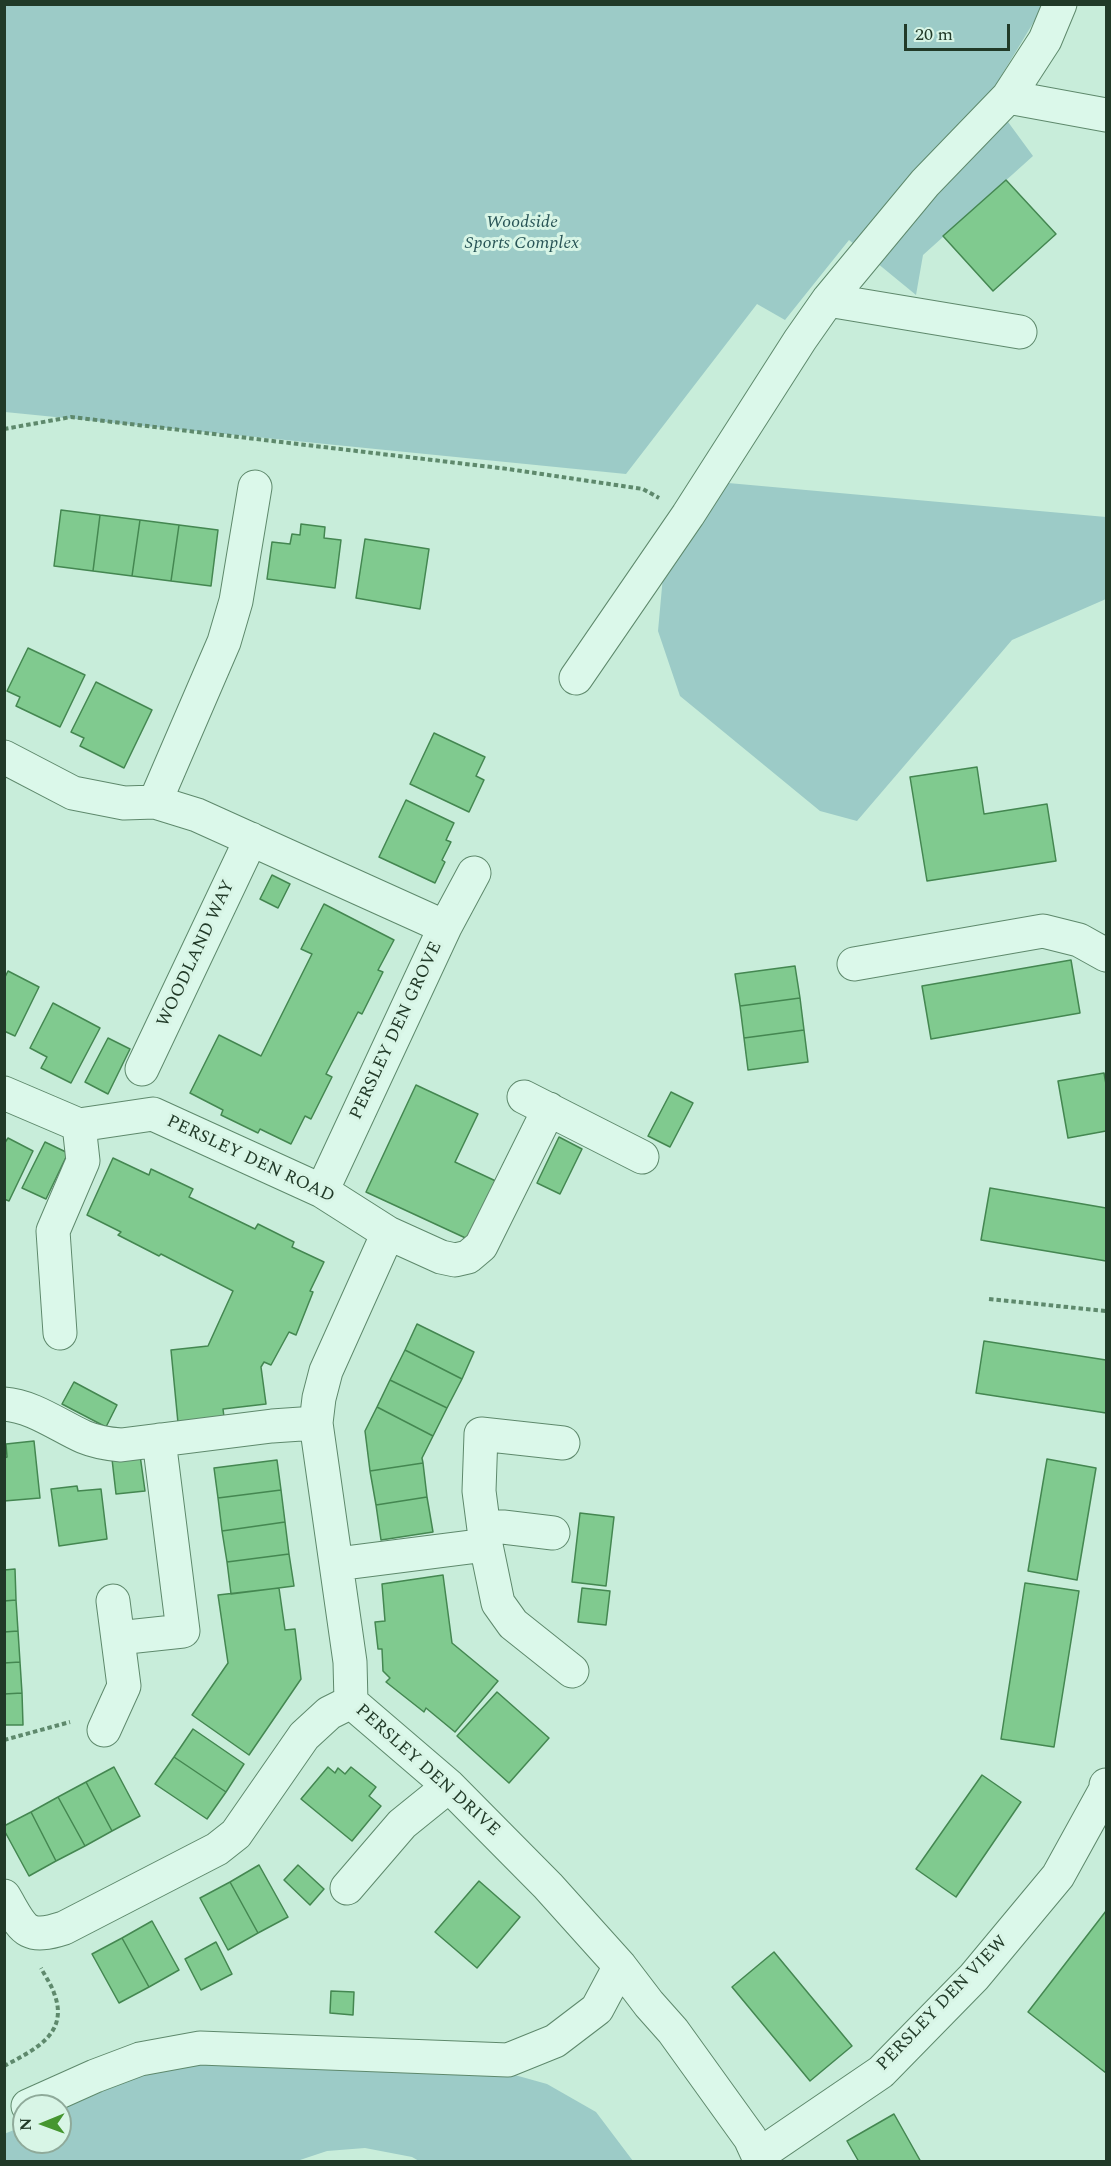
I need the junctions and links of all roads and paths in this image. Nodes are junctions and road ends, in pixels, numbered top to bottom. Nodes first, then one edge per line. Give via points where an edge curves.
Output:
1 (1060, 4) edge
2 (1008, 97) junction
3 (1107, 115) edge
4 (828, 300) junction
5 (1020, 332) dead end
6 (4, 429) edge
7 (255, 487) dead end
8 (688, 514) junction
9 (576, 678) dead end
10 (4, 756) edge
11 (155, 802) junction
12 (251, 839) junction
13 (474, 873) dead end
14 (445, 927) junction
15 (1107, 955) edge
16 (854, 964) dead end
17 (142, 1069) dead end
18 (4, 1093) edge
19 (78, 1125) junction
20 (642, 1157) dead end
21 (322, 1191) junction
22 (388, 1233) junction
23 (989, 1299) dead end
24 (1107, 1311) edge
25 (60, 1333) dead end
26 (4, 1404) edge
27 (316, 1424) junction
28 (159, 1440) junction
29 (563, 1443) dead end
30 (553, 1533) dead end
31 (485, 1536) junction
32 (337, 1564) junction
33 (113, 1601) dead end
34 (118, 1638) junction
35 (572, 1671) dead end
36 (351, 1702) junction
37 (104, 1730) joint
38 (4, 1740) edge
39 (1107, 1785) edge
40 (449, 1786) junction
41 (347, 1887) dead end
42 (4, 1896) edge
43 (34, 1934) junction
44 (620, 1966) junction
45 (4, 2066) edge
46 (55, 2094) edge
47 (760, 2158) edge

1 - 2 street via 1045,40
2 - 3 street
2 - 4 street via 924,183
4 - 5 street
4 - 8 street
6 - 8 path via 72,417 508,469 643,489
7 - 11 street via 236,602 225,642
8 - 9 street
10 - 11 street via 73,793 124,803
11 - 12 street
12 - 14 street
12 - 17 street, WOODLAND WAY
13 - 14 street, PERSLEY DEN GROVE
14 - 21 street, PERSLEY DEN GROVE
15 - 16 street via 1078,939 1043,931
18 - 19 street
19 - 21 street, PERSLEY DEN ROAD via 153,1114
19 - 25 street via 83,1161 53,1232
20 - 22 street, PERSLEY DEN ROAD via 536,1103 480,1246 468,1257 441,1257
21 - 22 street, PERSLEY DEN ROAD
22 - 27 street, PERSLEY DEN DRIVE via 326,1371
23 - 24 path
26 - 28 street via 27,1409 102,1443
27 - 28 street
27 - 32 street, PERSLEY DEN DRIVE
28 - 34 street via 183,1631
29 - 31 street via 481,1434 479,1491
30 - 31 street via 503,1527
31 - 32 street
31 - 35 street via 498,1604 513,1624
32 - 36 street, PERSLEY DEN DRIVE via 350,1662
33 - 34 street
34 - 37 street via 124,1686
36 - 40 street, PERSLEY DEN DRIVE
36 - 43 street via 329,1713 304,1736 236,1834 217,1849 64,1928
37 - 38 path via 76,1720
39 - 47 street, PERSLEY DEN VIEW via 1058,1876 974,1977 881,2072
40 - 41 street via 402,1824
40 - 44 street, PERSLEY DEN DRIVE
42 - 43 street via 22,1925
43 - 45 path via 35,1957 54,1993 58,2010 55,2025 47,2041
44 - 46 street via 597,2009 555,2041 508,2060 200,2049 140,2059
44 - 47 street, PERSLEY DEN DRIVE via 674,2031

